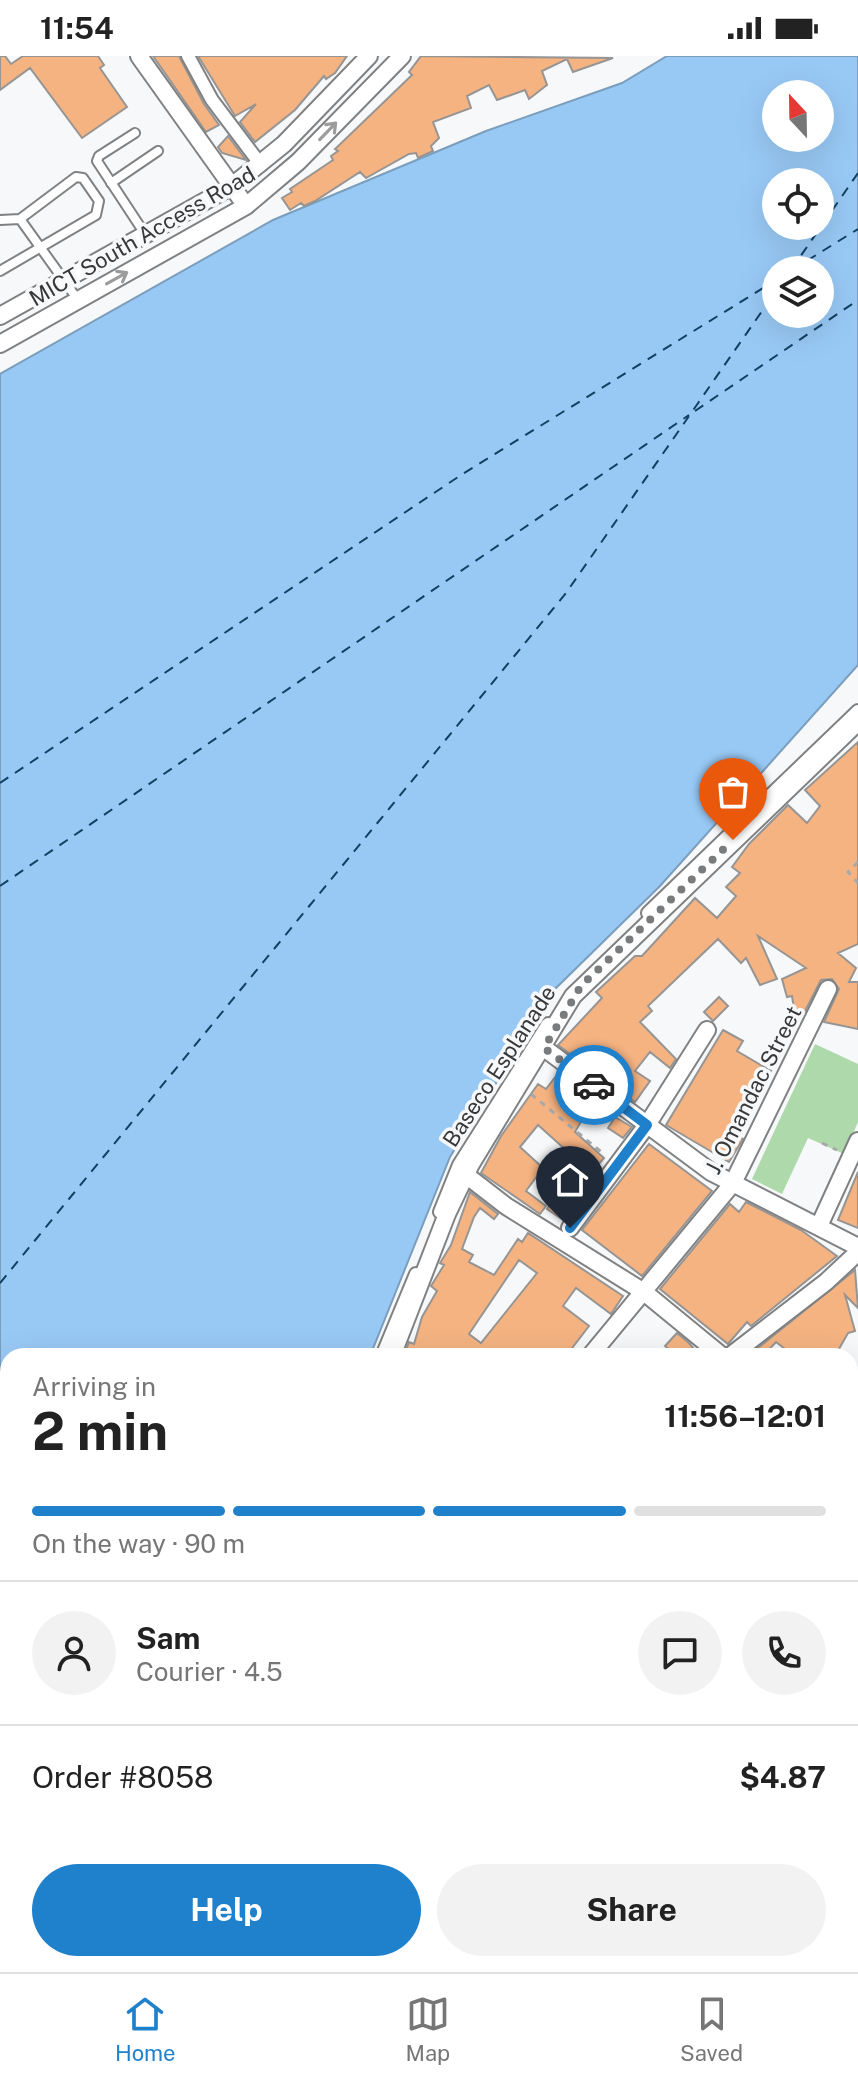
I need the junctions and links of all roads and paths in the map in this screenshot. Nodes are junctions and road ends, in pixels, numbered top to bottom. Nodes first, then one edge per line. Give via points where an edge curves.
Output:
1 (139, 56) edge
2 (188, 56) edge
3 (369, 56) edge
4 (402, 56) edge
5 (135, 133) dead end
6 (158, 151) dead end
7 (261, 165) junction
8 (111, 183) junction
9 (232, 186) junction
10 (246, 206) junction
11 (20, 219) junction
12 (0, 220) edge
13 (145, 234) junction
14 (40, 247) junction
15 (0, 271) edge
16 (64, 279) junction
17 (78, 300) junction
18 (0, 316) edge
19 (0, 344) edge
20 (858, 711) edge
21 (858, 722) edge
22 (858, 862) edge
23 (858, 883) edge
24 (828, 989) dead end
25 (707, 1030) dead end
26 (544, 1048) junction
27 (519, 1086) junction
28 (647, 1125) junction
29 (858, 1141) edge
30 (618, 1165) junction
31 (466, 1175) junction
32 (733, 1183) junction
33 (819, 1226) junction
34 (570, 1228) dead end
35 (858, 1249) edge
36 (644, 1292) junction
37 (385, 1348) edge
38 (395, 1348) edge
39 (597, 1348) edge
40 (712, 1348) edge
41 (740, 1348) edge

1 - 9 street
2 - 7 street via 212,100
3 - 7 street, MICT South Access Road
10 -> 4 street, MICT South Access Road via 298,162
5 - 8 lane via 99,156
6 - 8 lane
7 - 9 street, MICT South Access Road
8 - 13 lane
9 - 10 street
9 - 13 street, MICT South Access Road
17 -> 10 street, MICT South Access Road
11 - 12 lane
11 - 14 lane
11 - 14 lane via 76,177 83,178 99,201 99,212
13 - 16 street, MICT South Access Road
14 - 15 lane
14 - 16 lane
16 - 17 lane
16 - 18 street, MICT South Access Road
17 - 19 street, MICT South Access Road
20 - 37 street, Baseco Esplanade via 569,991 459,1165
21 - 26 street via 581,986
22 - 23 path via 848,872
24 - 32 street, J. Omandac Street
25 - 28 street
26 - 27 street
26 - 28 street
27 - 30 path
27 - 31 street
28 - 30 street
28 - 32 street
29 - 33 street
30 - 34 street
31 - 36 street
31 - 38 street
32 - 33 street
32 - 36 street, J. Omandac Street
33 - 35 street
35 - 41 street via 826,1282
36 - 39 street, J. Omandac Street
36 - 40 street

